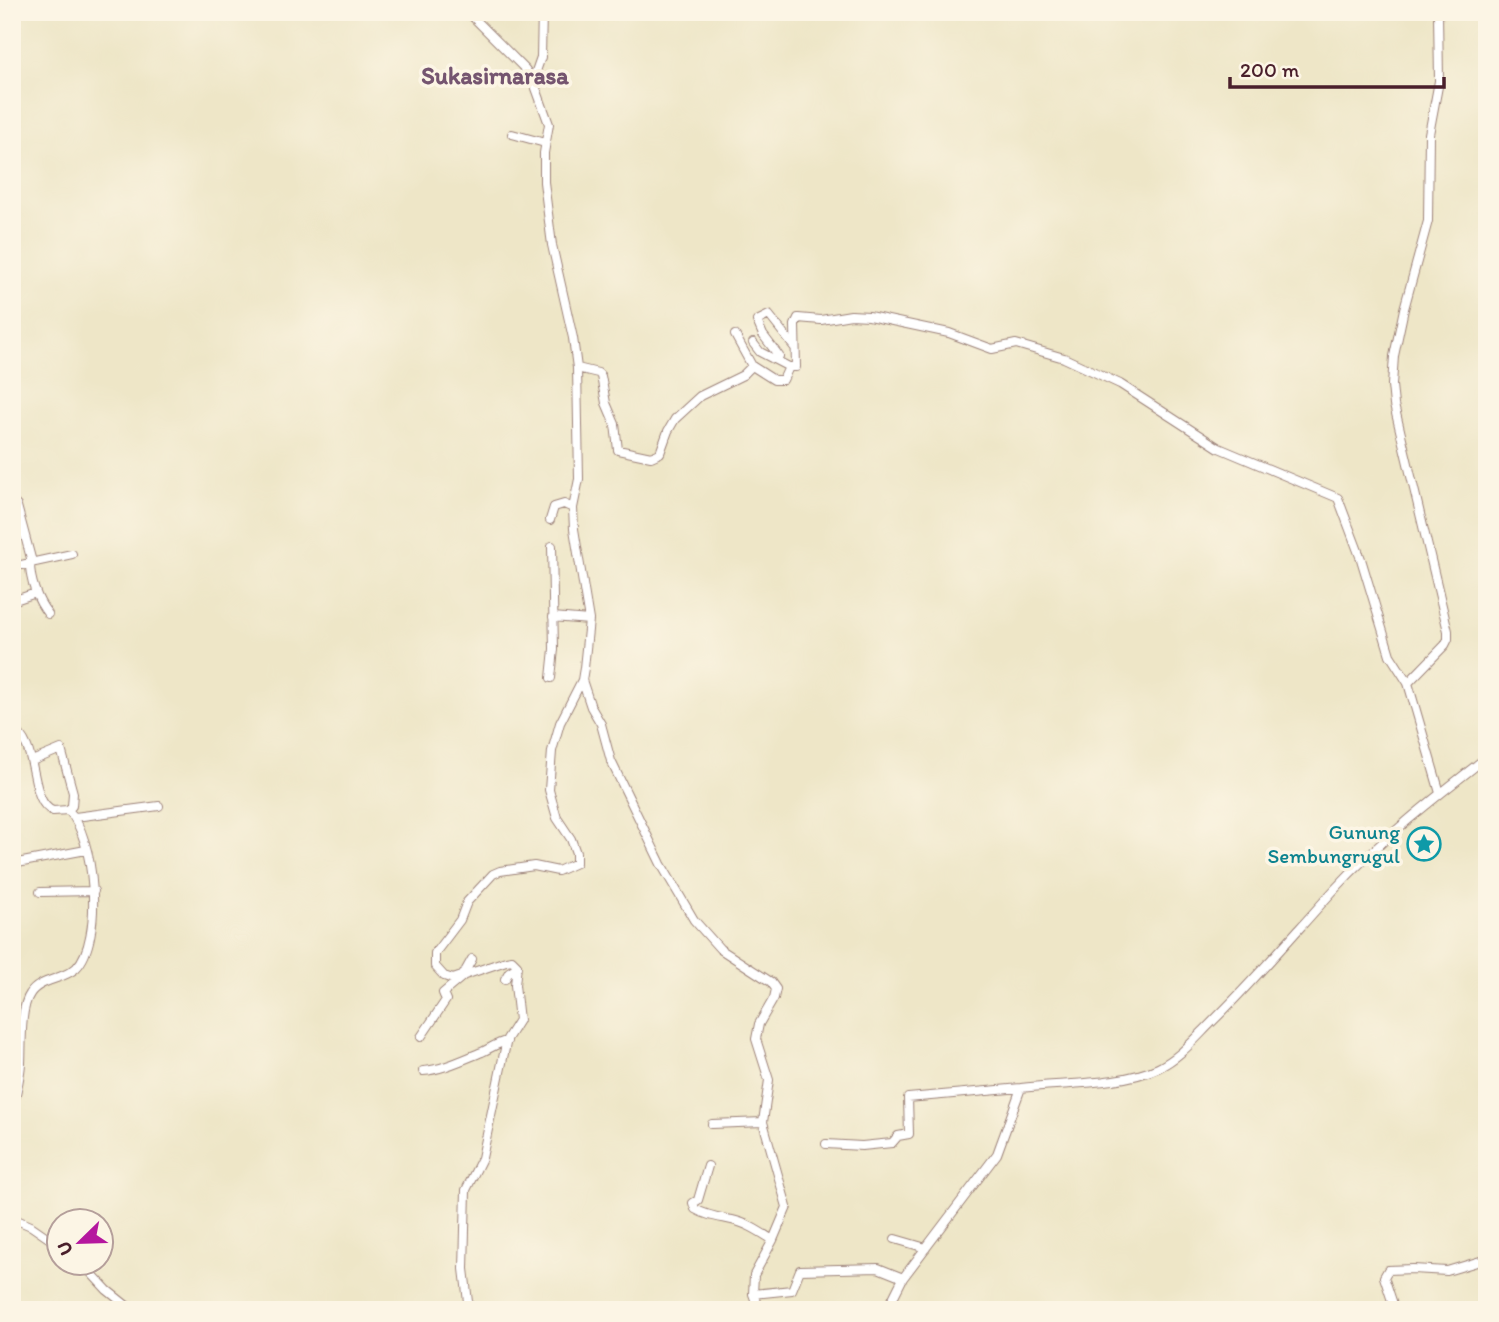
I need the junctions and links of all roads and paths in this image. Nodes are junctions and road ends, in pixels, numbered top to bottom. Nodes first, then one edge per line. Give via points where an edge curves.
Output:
1 (468, 12) edge
2 (548, 12) edge
3 (1438, 12) edge
4 (542, 17) edge
5 (533, 80) junction
6 (512, 134) dead end
7 (545, 144) junction
8 (735, 335) dead end
9 (753, 343) dead end
10 (796, 349) junction
11 (776, 360) junction
12 (752, 366) junction
13 (789, 367) junction
14 (577, 368) junction
15 (12, 501) edge
16 (573, 508) junction
17 (550, 520) dead end
18 (552, 546) dead end
19 (72, 554) dead end
20 (31, 562) junction
21 (12, 567) edge
22 (36, 593) junction
23 (12, 601) edge
24 (48, 614) dead end
25 (553, 617) junction
26 (589, 620) junction
27 (551, 678) dead end
28 (582, 680) junction
29 (1408, 683) junction
30 (12, 729) edge
31 (1487, 757) edge
32 (32, 761) junction
33 (1440, 793) junction
34 (159, 806) dead end
35 (71, 813) junction
36 (86, 850) junction
37 (12, 864) edge
38 (94, 891) junction
39 (40, 892) dead end
40 (472, 959) dead end
41 (517, 967) junction
42 (462, 977) junction
43 (505, 979) dead end
44 (12, 1020) edge
45 (421, 1037) dead end
46 (507, 1041) junction
47 (21, 1051) junction
48 (424, 1071) dead end
49 (1021, 1088) junction
50 (12, 1111) edge
51 (763, 1122) junction
52 (712, 1124) dead end
53 (826, 1144) dead end
54 (708, 1166) dead end
55 (12, 1218) edge
56 (46, 1236) edge
57 (895, 1239) dead end
58 (773, 1240) junction
59 (926, 1248) junction
60 (1487, 1259) edge
61 (94, 1276) edge
62 (903, 1278) junction
63 (753, 1294) junction
64 (132, 1310) edge
65 (469, 1310) edge
66 (759, 1310) edge
67 (887, 1310) edge
68 (1395, 1310) edge

1 - 5 street
2 - 4 street
3 - 29 street via 1439,81 1429,134 1428,221 1404,309 1392,384 1449,636
4 - 5 street via 540,64
5 - 7 street via 549,124
6 - 7 street
7 - 14 street via 544,182 552,245
8 - 12 street
9 - 11 street
10 - 11 street via 775,320 769,315 760,318 760,329 779,356
10 - 13 street via 796,367
10 - 29 street via 797,318 850,316 949,333 992,349 1016,344 1084,366 1219,448 1335,496 1361,559 1390,655
11 - 13 street
12 - 13 street via 780,381
12 - 14 street via 700,396 671,425 660,453 651,457 618,450 601,376
14 - 16 street via 579,479
15 - 20 street
16 - 17 street via 564,504 554,507
16 - 26 street
18 - 25 street
19 - 20 street
20 - 21 street
20 - 22 street
22 - 23 street
22 - 24 street
25 - 26 street
25 - 27 street
26 - 28 street
28 - 42 street via 560,723 549,790 555,813 571,839 576,863 558,871 539,866 500,871 470,898 434,959 444,976
28 - 51 street via 611,761 694,920 720,948 774,985 756,1039 769,1080
29 - 33 street
30 - 32 street via 23,737
31 - 33 street
32 - 35 street via 47,809
32 - 35 street via 61,749 73,793
33 - 49 street via 1336,888 1180,1054 1157,1068 1125,1078
34 - 35 street
35 - 36 street
36 - 37 street
36 - 38 street
38 - 39 street
38 - 47 street via 87,950 67,975 38,985 30,993
40 - 42 street
41 - 42 street via 512,960 506,961
41 - 43 street
41 - 46 street via 519,1016
42 - 45 street via 443,993 446,1000
44 - 47 street
46 - 48 street
46 - 65 street via 482,1158 466,1190 464,1269
47 - 50 street
49 - 53 street via 908,1098 909,1134 892,1143
49 - 59 street via 997,1154
51 - 52 street
51 - 58 street via 787,1207
54 - 58 street via 698,1200 693,1203 695,1209 752,1227
55 - 56 street
57 - 59 street
58 - 63 street via 754,1275
59 - 62 street
60 - 68 street via 1447,1271 1388,1270 1384,1277
61 - 64 street
62 - 63 street via 878,1268 800,1270 792,1290
62 - 67 street
63 - 66 street

